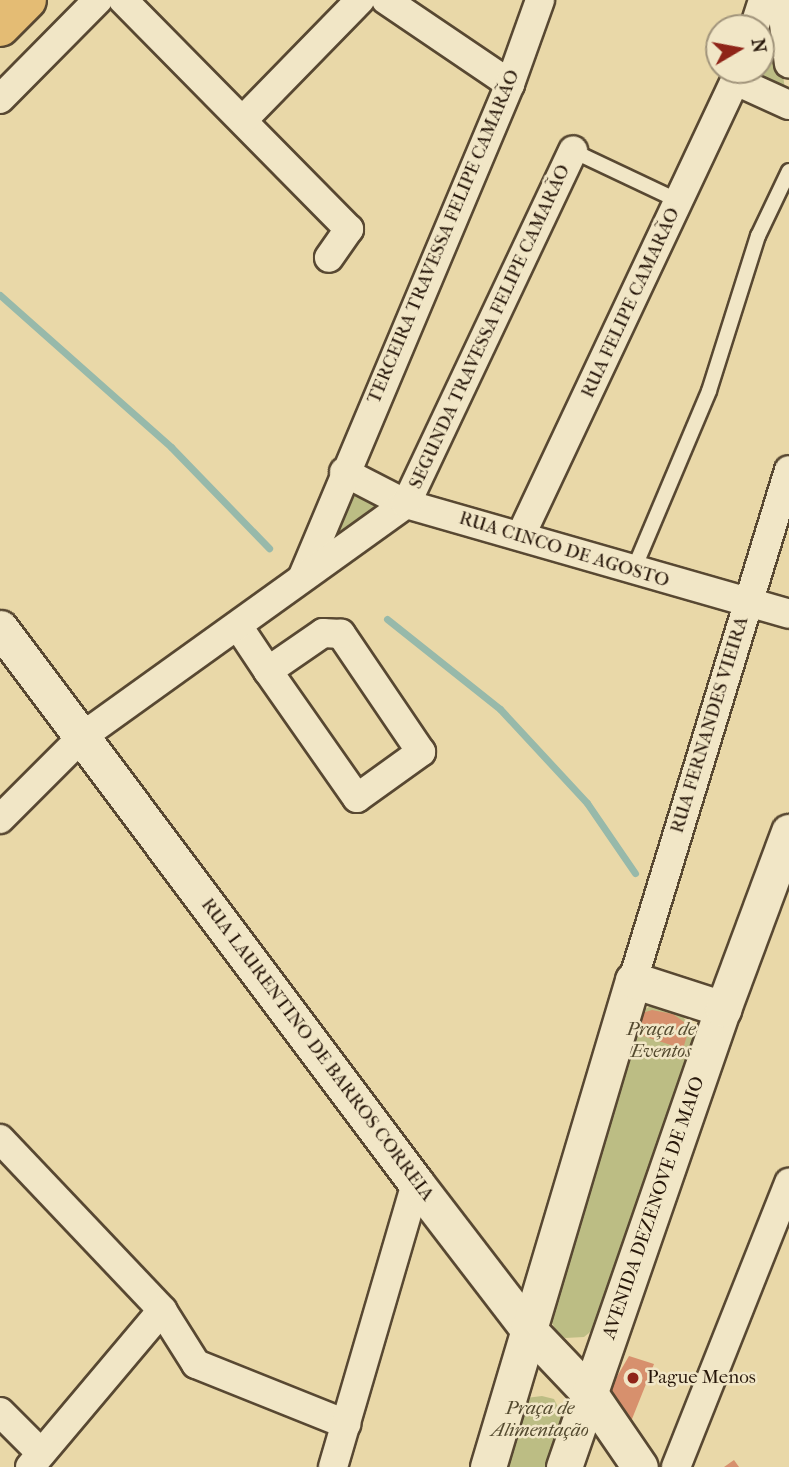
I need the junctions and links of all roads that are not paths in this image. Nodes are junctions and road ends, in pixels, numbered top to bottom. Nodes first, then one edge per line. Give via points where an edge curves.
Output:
1 (98, 0) edge
2 (123, 0) edge
3 (360, 0) edge
4 (386, 0) edge
5 (540, 0) edge
6 (781, 0) edge
7 (789, 64) edge
8 (510, 84) junction
9 (734, 84) edge
10 (752, 84) edge
11 (0, 99) edge
12 (789, 105) edge
13 (243, 120) junction
14 (573, 151) joint
15 (789, 171) edge
16 (680, 201) junction
17 (329, 258) dead end
18 (789, 470) edge
19 (344, 472) junction
20 (406, 503) junction
21 (521, 535) junction
22 (633, 571) junction
23 (303, 576) junction
24 (746, 602) junction
25 (789, 614) edge
26 (238, 626) junction
27 (0, 628) edge
28 (268, 671) junction
29 (83, 736) junction
30 (0, 820) edge
31 (789, 832) edge
32 (633, 980) junction
33 (723, 1009) junction
34 (0, 1139) edge
35 (416, 1183) junction
36 (789, 1183) edge
37 (162, 1310) junction
38 (528, 1329) junction
39 (590, 1394) junction
40 (0, 1412) edge
41 (346, 1424) junction
42 (36, 1460) edge
43 (333, 1467) edge
44 (488, 1467) edge
45 (564, 1467) edge
46 (640, 1467) edge
47 (676, 1467) edge

1 - 11 street
2 - 13 street
3 - 13 street
4 - 8 street
5 - 8 street, TERCEIRA TRAVESSA FELIPE CAMARÃO
6 - 7 street
8 - 19 street, TERCEIRA TRAVESSA FELIPE CAMARÃO
9 - 16 street, RUA FELIPE CAMARÃO
10 - 12 street
13 - 17 street via 349,229
14 - 16 lane
14 - 20 street, SEGUNDA TRAVESSA FELIPE CAMARÃO
15 - 22 lane via 758,236 709,391
16 - 21 street, RUA FELIPE CAMARÃO
18 - 24 street, RUA FERNANDES VIEIRA
19 - 20 street, RUA CINCO DE AGOSTO
19 - 23 street, TERCEIRA TRAVESSA FELIPE CAMARÃO
20 - 21 street, RUA CINCO DE AGOSTO
20 - 23 street
21 - 22 street, RUA CINCO DE AGOSTO
22 - 24 street, RUA CINCO DE AGOSTO
23 - 26 street
24 - 25 street, RUA CINCO DE AGOSTO
24 - 32 street, RUA FERNANDES VIEIRA
26 - 28 street
26 - 29 street
27 - 29 street, RUA LAURENTINO DE BARROS CORREIA
28 - 28 street via 358,798 421,752 341,634 323,633
29 - 30 street
29 - 35 street, RUA LAURENTINO DE BARROS CORREIA
31 - 33 street, AVENIDA DEZENOVE DE MAIO
32 - 33 street
32 - 38 street
33 - 39 street, AVENIDA DEZENOVE DE MAIO
34 - 37 street
35 - 38 street, RUA LAURENTINO DE BARROS CORREIA
35 - 41 street
36 - 47 street
37 - 41 street via 196,1364
37 - 42 street
38 - 39 street, RUA LAURENTINO DE BARROS CORREIA
38 - 44 street
39 - 45 street, AVENIDA DEZENOVE DE MAIO
39 - 46 street, RUA LAURENTINO DE BARROS CORREIA
40 - 42 street
41 - 43 street

